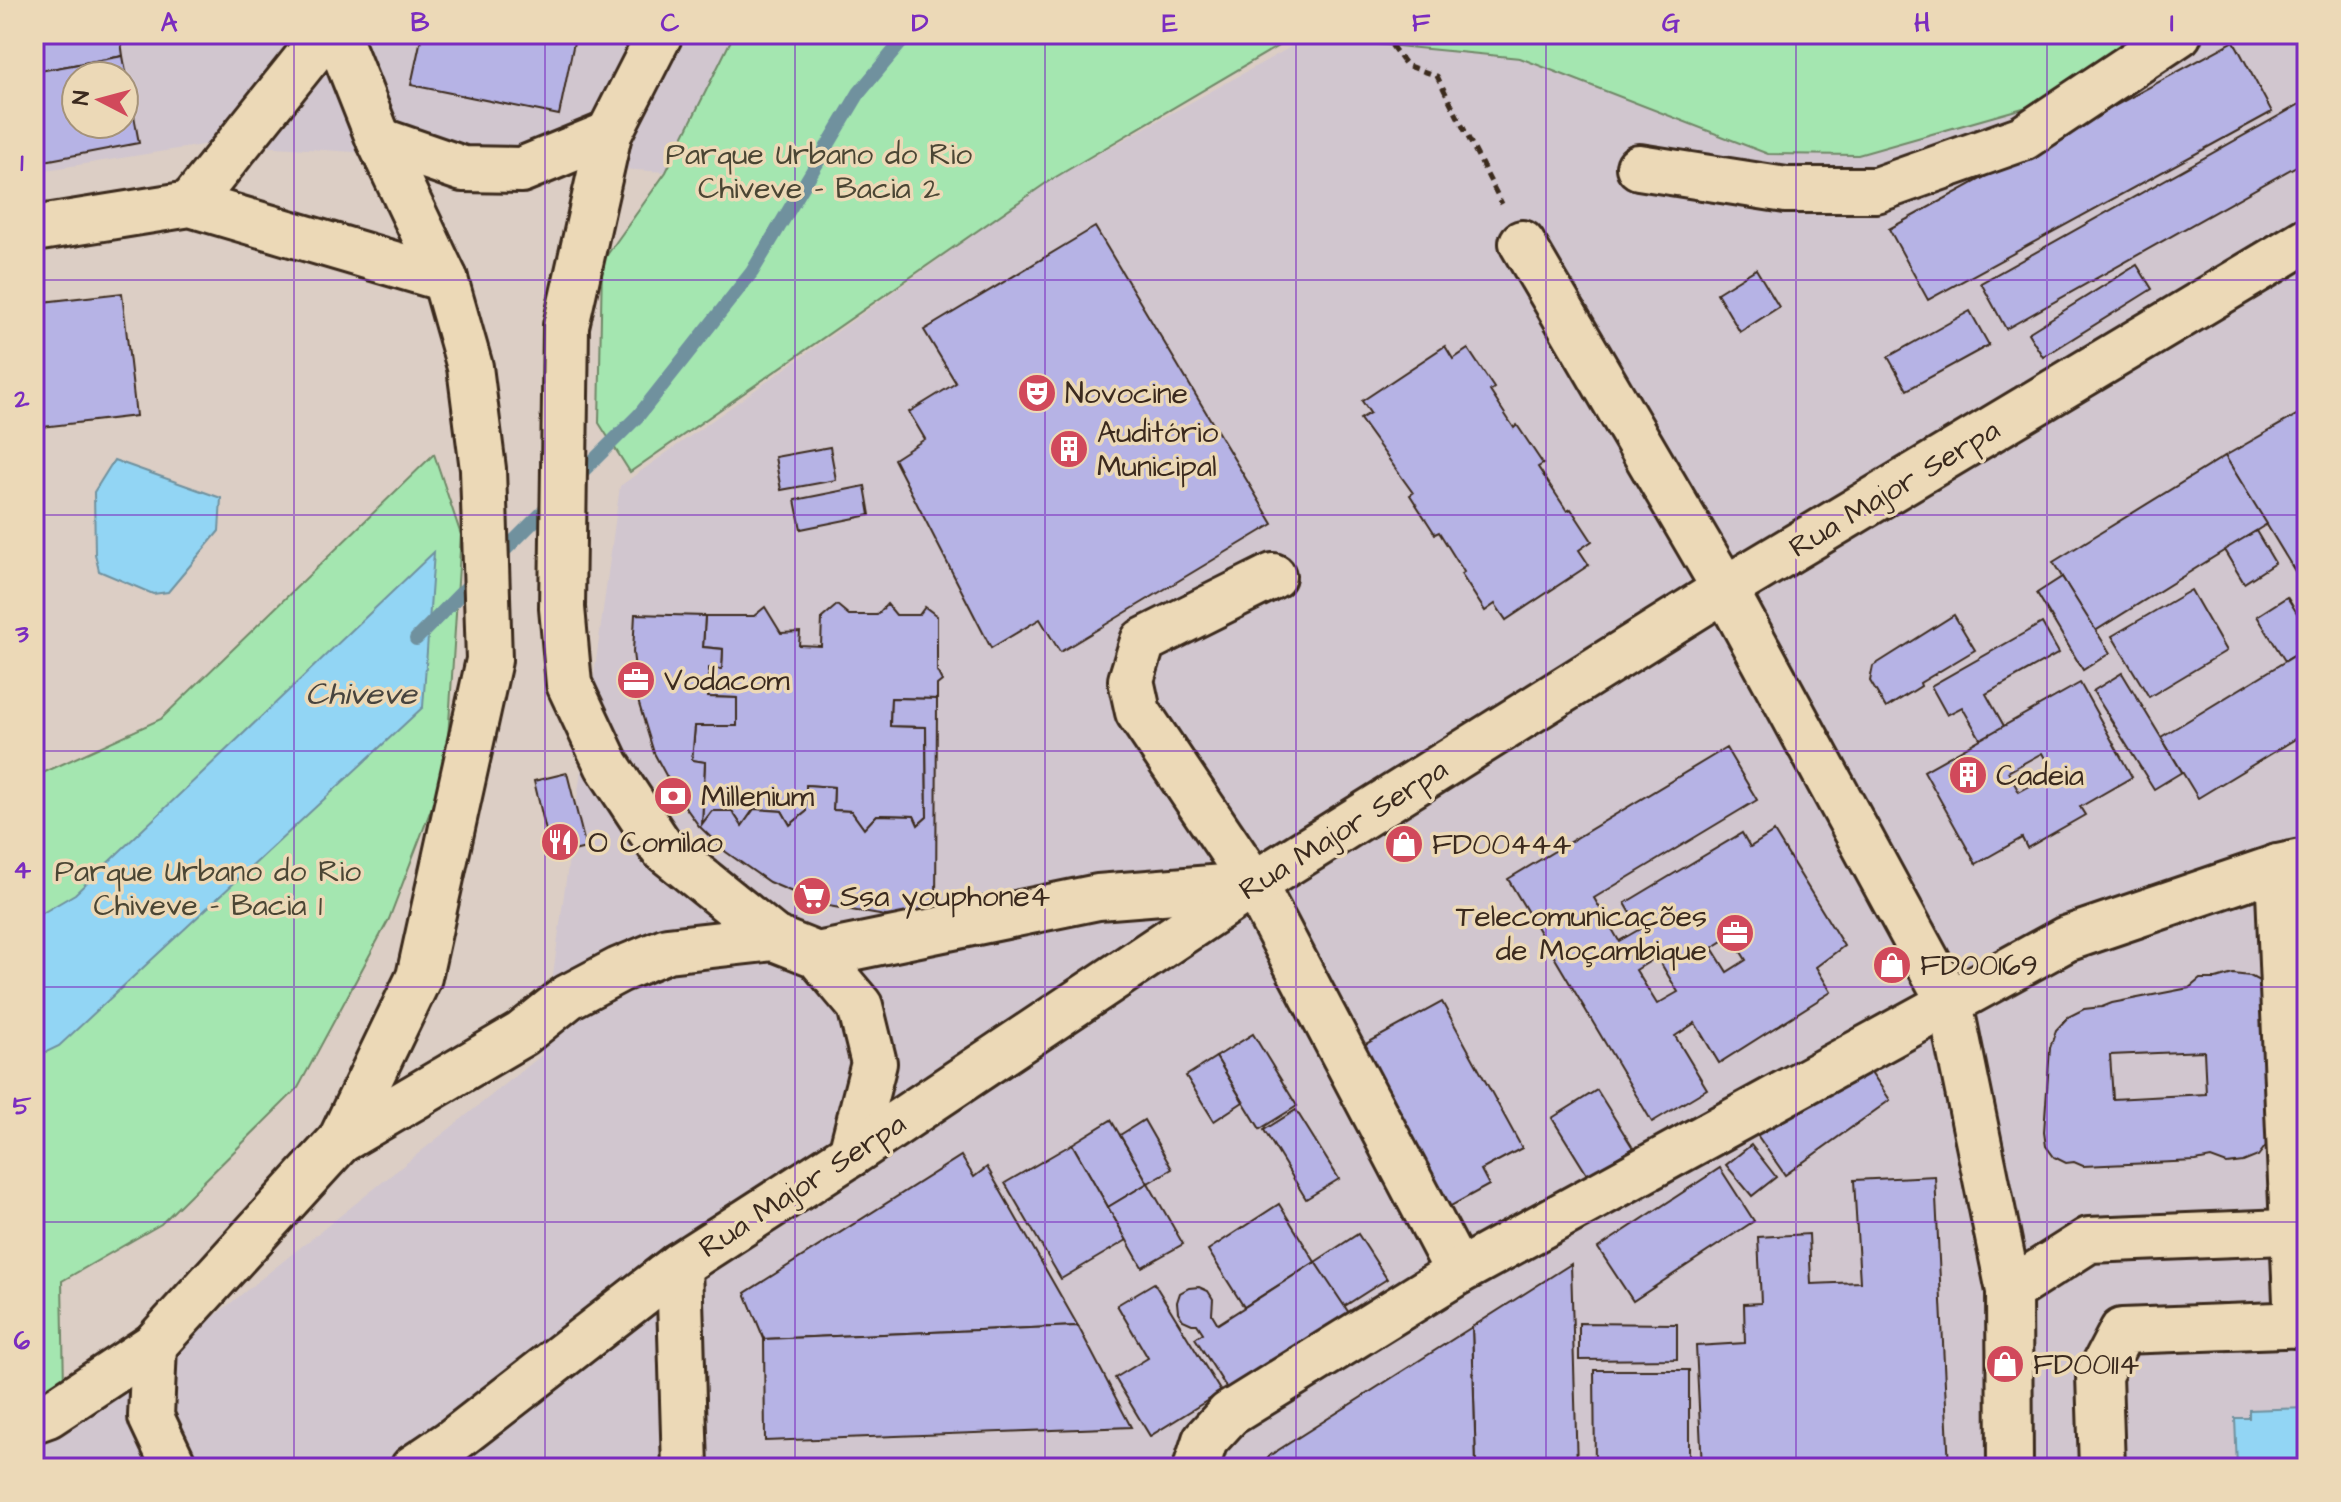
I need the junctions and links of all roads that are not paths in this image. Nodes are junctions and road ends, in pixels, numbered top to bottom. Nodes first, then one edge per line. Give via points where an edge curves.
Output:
1 (326, 34) edge
2 (337, 34) edge
3 (660, 34) edge
4 (2179, 34) edge
5 (609, 134) junction
6 (379, 140) junction
7 (1639, 167) dead end
8 (190, 204) junction
9 (34, 229) edge
10 (2307, 240) edge
11 (1522, 243) road end
12 (445, 279) junction
13 (1273, 576) dead end
14 (1725, 589) junction
15 (2293, 864) edge
16 (1254, 884) junction
17 (774, 938) junction
18 (817, 955) junction
19 (1950, 1003) junction
20 (340, 1141) junction
21 (851, 1154) junction
22 (2300, 1231) edge
23 (679, 1265) junction
24 (1458, 1272) junction
25 (2009, 1291) junction
26 (2302, 1325) edge
27 (154, 1345) junction
28 (34, 1420) edge
29 (175, 1468) edge
30 (413, 1468) edge
31 (685, 1468) edge
32 (1196, 1468) edge
33 (2010, 1468) edge
34 (2102, 1468) edge

1 - 8 street
2 - 6 street
3 - 5 street
4 - 7 street via 2023,138 1876,190 1786,190
5 - 6 street via 521,170 463,169
5 - 17 street via 566,326 562,608 569,684 607,765 661,847
6 - 12 street
8 - 9 street
8 - 12 street
10 - 14 street, Rua Major Serpa
11 - 14 street
12 - 20 street via 470,367 483,469 489,660 419,977
13 - 16 street via 1143,641 1131,680 1138,712
14 - 16 street, Rua Major Serpa
14 - 19 street
15 - 19 street via 2066,939
15 - 22 street
16 - 18 street via 1098,897
16 - 21 street, Rua Major Serpa
16 - 24 street
17 - 18 street
17 - 20 street via 667,950 619,970
18 - 21 street via 860,1006 874,1063
19 - 24 street
19 - 25 street
20 - 27 street
21 - 23 street, Rua Major Serpa
22 - 25 street via 2089,1240
22 - 26 street
23 - 30 street, Rua Major Serpa
23 - 31 street
24 - 32 street via 1229,1414 1205,1440
25 - 33 street
26 - 34 street via 2122,1331 2099,1375
27 - 28 street
27 - 29 street via 151,1417

